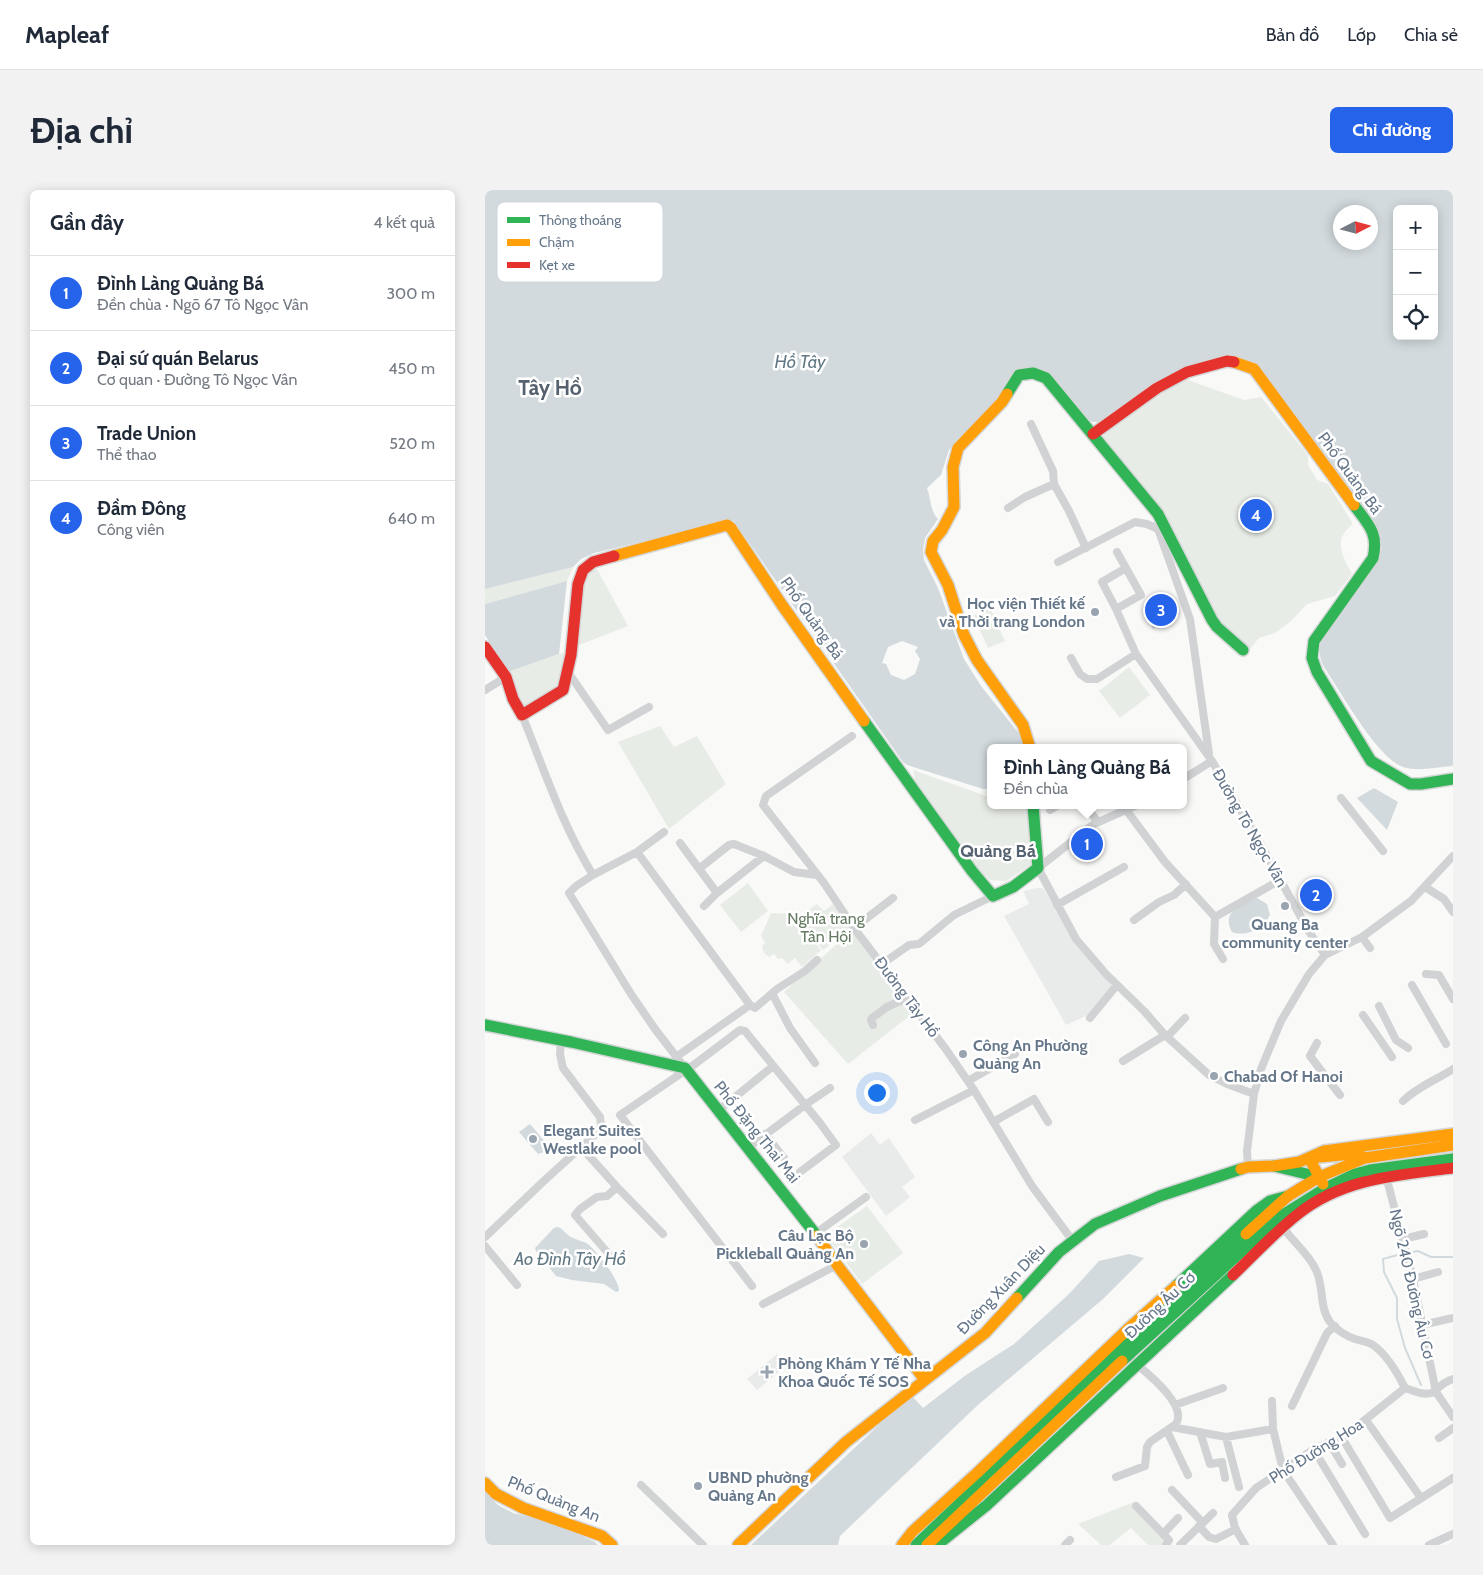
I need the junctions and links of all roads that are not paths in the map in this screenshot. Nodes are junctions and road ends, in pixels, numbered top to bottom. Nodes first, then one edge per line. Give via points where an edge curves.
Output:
1 (1031, 424) dead end
2 (1093, 434) junction
3 (1054, 484) junction
4 (1008, 508) dead end
5 (1086, 548) junction
6 (1117, 552) dead end
7 (1058, 562) dead end
8 (1126, 568) junction
9 (1116, 609) junction
10 (485, 647) edge
11 (1243, 650) dead end
12 (1136, 654) junction
13 (1071, 658) dead end
14 (568, 672) junction
15 (506, 677) junction
16 (485, 690) edge
17 (649, 707) dead end
18 (522, 715) junction
19 (852, 736) dead end
20 (1028, 744) edge
21 (1211, 760) junction
22 (1187, 776) edge
23 (1453, 778) edge
24 (1341, 798) dead end
25 (1033, 809) edge
26 (1088, 809) edge
27 (1130, 809) edge
28 (1127, 811) junction
29 (1098, 822) junction
30 (664, 832) dead end
31 (681, 843) dead end
32 (1383, 851) dead end
33 (637, 852) junction
34 (764, 856) junction
35 (1453, 856) edge
36 (1124, 867) dead end
37 (700, 868) junction
38 (1038, 868) junction
39 (593, 875) junction
40 (817, 875) junction
41 (1280, 880) junction
42 (1186, 884) junction
43 (1425, 887) junction
44 (717, 893) junction
45 (993, 896) junction
46 (893, 898) dead end
47 (1449, 899) edge
48 (1057, 905) junction
49 (704, 906) dead end
50 (1453, 912) edge
51 (1215, 917) junction
52 (1134, 920) dead end
53 (855, 928) junction
54 (1362, 937) junction
55 (1371, 948) dead end
56 (1325, 955) junction
57 (1223, 959) dead end
58 (817, 960) dead end
59 (882, 964) junction
60 (1426, 974) dead end
61 (1117, 985) junction
62 (1412, 985) dead end
63 (772, 993) junction
64 (907, 998) junction
65 (1453, 999) edge
66 (749, 1005) junction
67 (1379, 1006) dead end
68 (1363, 1015) dead end
69 (1090, 1018) dead end
70 (1185, 1018) dead end
71 (485, 1025) edge
72 (873, 1025) dead end
73 (1166, 1036) junction
74 (561, 1040) junction
75 (1317, 1043) dead end
76 (1446, 1044) dead end
77 (1408, 1048) dead end
78 (1015, 1054) dead end
79 (677, 1057) junction
80 (1393, 1057) dead end
81 (1123, 1061) dead end
82 (815, 1063) dead end
83 (772, 1066) junction
84 (686, 1069) junction
85 (1453, 1069) edge
86 (968, 1081) junction
87 (830, 1088) dead end
88 (974, 1090) junction
89 (1254, 1094) junction
90 (1340, 1095) dead end
91 (1403, 1101) dead end
92 (805, 1104) junction
93 (719, 1110) junction
94 (915, 1120) dead end
95 (993, 1122) junction
96 (1048, 1122) dead end
97 (765, 1134) junction
98 (1453, 1134) edge
99 (1453, 1145) edge
100 (581, 1147) junction
101 (749, 1147) junction
102 (783, 1158) dead end
103 (1309, 1158) junction
104 (1365, 1158) junction
105 (1453, 1159) edge
106 (1274, 1166) junction
107 (1248, 1167) junction
108 (1453, 1168) edge
109 (800, 1172) dead end
110 (1386, 1176) junction
111 (1319, 1177) junction
112 (617, 1188) junction
113 (1326, 1188) junction
114 (1288, 1196) junction
115 (866, 1197) dead end
116 (1281, 1223) junction
117 (816, 1233) junction
118 (663, 1234) dead end
119 (1424, 1234) dead end
120 (485, 1237) edge
121 (1072, 1240) junction
122 (1403, 1240) junction
123 (485, 1246) edge
124 (614, 1260) dead end
125 (837, 1265) junction
126 (1438, 1272) dead end
127 (1413, 1279) junction
128 (517, 1285) dead end
129 (752, 1286) dead end
130 (763, 1304) dead end
131 (1168, 1311) junction
132 (1453, 1318) edge
133 (1422, 1325) junction
134 (1335, 1326) junction
135 (1132, 1361) junction
136 (1453, 1379) edge
137 (925, 1380) junction
138 (1223, 1388) dead end
139 (1405, 1388) junction
140 (1436, 1392) junction
141 (1272, 1401) dead end
142 (1175, 1405) junction
143 (1292, 1406) dead end
144 (1453, 1418) edge
145 (1366, 1420) junction
146 (1453, 1428) edge
147 (1170, 1429) junction
148 (1273, 1429) junction
149 (1200, 1432) junction
150 (1341, 1436) junction
151 (1226, 1437) junction
152 (1439, 1438) dead end
153 (1329, 1442) junction
154 (1313, 1450) junction
155 (1342, 1464) dead end
156 (1283, 1470) junction
157 (1188, 1475) dead end
158 (1116, 1477) dead end
159 (1225, 1478) dead end
160 (1453, 1478) edge
161 (485, 1483) edge
162 (641, 1485) dead end
163 (1239, 1487) dead end
164 (1172, 1490) dead end
165 (1421, 1498) junction
166 (1136, 1506) dead end
167 (1213, 1513) dead end
168 (1178, 1518) dead end
169 (1390, 1518) junction
170 (1383, 1523) dead end
171 (1201, 1525) junction
172 (1236, 1530) junction
173 (1163, 1534) junction
174 (1365, 1534) dead end
175 (1453, 1534) edge
176 (612, 1545) edge
177 (703, 1545) edge
178 (738, 1545) edge
179 (902, 1545) edge
180 (916, 1545) edge
181 (927, 1545) edge
182 (937, 1545) edge
183 (1166, 1545) edge
184 (1180, 1545) edge
185 (1245, 1545) edge
186 (1333, 1545) edge
187 (1429, 1545) edge

1 - 3 street via 1053,471
2 - 11 street via 1158,514 1212,620
2 - 20 street via 1047,378 1019,375 1002,402 959,448 953,467 954,507 933,541 931,552 948,585 964,635 977,660 1023,725
2 - 23 street, Phố Quảng Bá via 1157,388 1187,372 1227,361 1254,369 1372,530 1376,546 1373,558 1314,641 1312,658 1317,672 1371,761 1410,784
3 - 4 street
3 - 5 street
5 - 7 street
5 - 21 street via 1135,522 1158,529 1190,619
6 - 8 street
8 - 9 street, Đường Tô Ngọc Vân via 1102,582
8 - 9 street via 1141,595
9 - 12 street, Đường Tô Ngọc Vân
10 - 15 street
12 - 13 street via 1097,679 1087,680
12 - 21 street, Đường Tô Ngọc Vân
14 - 17 street via 608,730
14 - 18 street, Phố Quảng Bá via 563,690
14 - 45 street, Phố Quảng Bá via 577,584 583,570 593,562 730,526 934,819
15 - 16 street
15 - 18 street
18 - 39 street via 561,814
19 - 40 street, Đường Tây Hồ via 766,796 763,802
21 - 22 street
21 - 41 street, Đường Tô Ngọc Vân
24 - 32 street
25 - 38 street
26 - 29 street
27 - 28 street
28 - 29 street
28 - 42 street via 1165,862
29 - 38 street
30 - 33 street
31 - 37 street
33 - 39 street
33 - 66 street
34 - 37 street via 732,844
34 - 40 street via 794,872
34 - 44 street
35 - 43 street
36 - 48 street
37 - 44 street
38 - 45 street via 1013,887
38 - 48 street
39 - 79 street via 569,893 631,994
40 - 53 street, Đường Tây Hồ
41 - 51 street
41 - 56 street, Đường Tô Ngọc Vân
42 - 51 street
42 - 52 street
43 - 47 street
43 - 54 street
44 - 49 street
45 - 59 street via 954,916 919,944 909,945
46 - 53 street
47 - 50 street
48 - 61 street via 1076,939
51 - 57 street via 1214,944
53 - 59 street, Đường Tây Hồ
54 - 55 street
54 - 56 street
56 - 89 street via 1309,974 1281,1021
58 - 63 street
59 - 64 street, Đường Tây Hồ
60 - 65 street via 1439,975
61 - 69 street
61 - 73 street
62 - 76 street
63 - 66 street via 755,1008
63 - 82 street via 789,1028
64 - 72 street via 872,1018
64 - 86 street, Đường Tây Hồ
66 - 79 street
67 - 77 street via 1397,1040
68 - 80 street
70 - 73 street
71 - 74 street
73 - 81 street
73 - 89 street via 1209,1075
74 - 84 street
74 - 100 street via 563,1068 600,1117 599,1131
75 - 90 street via 1310,1056
78 - 86 street
79 - 84 street
83 - 84 street via 742,1030
83 - 92 street
83 - 93 street
84 - 93 street, Phố Đặng Thai Mai
84 - 129 street via 620,1115
85 - 91 street via 1413,1090
86 - 88 street, Đường Tây Hồ
87 - 92 street
88 - 94 street
88 - 95 street, Đường Tây Hồ
89 - 107 street
92 - 97 street
92 - 109 street via 836,1144
93 - 101 street, Phố Đặng Thai Mai
95 - 96 street via 1034,1099
95 - 121 street, Đường Tây Hồ via 1032,1186
97 - 101 street
97 - 102 street
98 - 103 street via 1370,1141 1324,1151
99 - 104 street, Đường Âu Cơ
100 - 112 street
100 - 120 street
101 - 117 street, Phố Đặng Thai Mai
103 - 104 street via 1352,1154
103 - 106 street, Đường Xuân Diệu
103 - 111 street
104 - 111 street, Đường Âu Cơ
105 - 113 street, Đường Âu Cơ via 1370,1170
106 - 107 street, Đường Xuân Diệu
106 - 111 street
106 - 114 street via 1289,1179
107 - 121 street, Đường Xuân Diệu via 1154,1198 1095,1224
108 - 110 street, Đường Âu Cơ
110 - 116 street, Đường Âu Cơ via 1338,1192
110 - 122 street, Ngõ 240 Đường Âu Cơ
111 - 113 street
111 - 114 street, Đường Âu Cơ
112 - 118 street
112 - 124 street via 607,1196 597,1197 575,1215
113 - 116 street, Đường Âu Cơ
114 - 131 street, Đường Âu Cơ
114 - 179 street, Đường Âu Cơ via 1270,1201 1256,1211 912,1532
115 - 117 street
116 - 131 street, Đường Âu Cơ
116 - 134 street via 1316,1268 1326,1314
116 - 135 street, Đường Âu Cơ
117 - 125 street, Phố Đặng Thai Mai
119 - 122 street
121 - 137 street, Đường Xuân Diệu via 985,1333
122 - 127 street, Ngõ 240 Đường Âu Cơ
123 - 128 street
125 - 130 street
125 - 137 street, Phố Đặng Thai Mai
126 - 127 street
127 - 133 street, Ngõ 240 Đường Âu Cơ
131 - 135 street, Đường Âu Cơ
131 - 180 street, Đường Âu Cơ
132 - 133 street
133 - 140 street, Ngõ 240 Đường Âu Cơ
134 - 139 street via 1349,1337 1374,1346 1397,1372
134 - 143 street via 1327,1333
135 - 142 street via 1165,1391
135 - 181 street, Đường Âu Cơ
135 - 182 street, Đường Âu Cơ via 1075,1424 987,1505
136 - 140 street via 1441,1385
137 - 178 street, Đường Xuân Diệu via 847,1442
138 - 142 street
139 - 140 street via 1425,1394
139 - 145 street, Phố Đường Hoa
140 - 144 street
141 - 148 street
142 - 147 street via 1179,1420
145 - 150 street, Phố Đường Hoa
145 - 165 street
146 - 152 street
147 - 149 street
147 - 157 street
147 - 158 street via 1147,1447 1145,1466
148 - 151 street
148 - 156 street
149 - 151 street
149 - 159 street via 1210,1464 1222,1462
150 - 153 street, Phố Đường Hoa
150 - 169 street
151 - 163 street
153 - 154 street, Phố Đường Hoa
153 - 155 street
154 - 156 street, Phố Đường Hoa
154 - 174 street
156 - 172 street, Phố Đường Hoa via 1256,1488 1233,1512
156 - 186 street
160 - 165 street
161 - 176 street, Phố Quảng An via 496,1494 523,1508 602,1536
162 - 177 street
164 - 171 street
165 - 169 street
166 - 173 street
167 - 171 street
168 - 173 street
169 - 170 street
171 - 172 street via 1209,1537 1216,1539
171 - 184 street
172 - 185 street
173 - 183 street via 1169,1540
175 - 187 street

